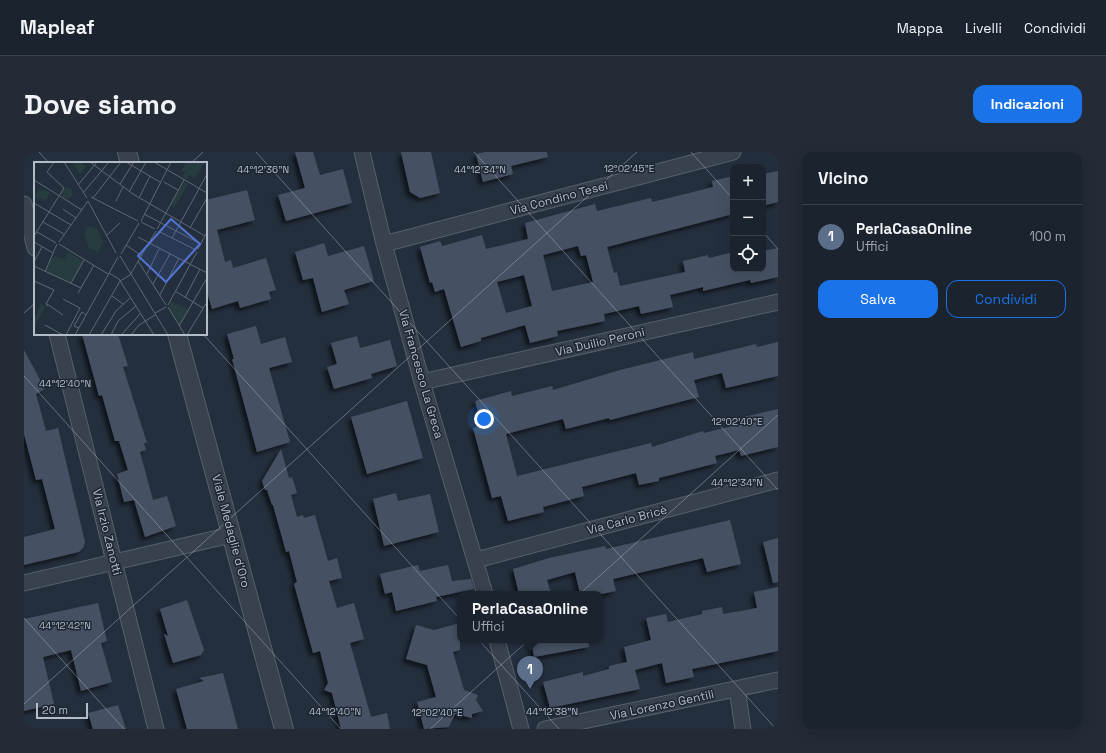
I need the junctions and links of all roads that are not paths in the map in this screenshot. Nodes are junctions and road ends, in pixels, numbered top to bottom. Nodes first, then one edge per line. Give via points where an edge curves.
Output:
1 (127, 152) edge
2 (362, 152) edge
3 (733, 152) edge
4 (130, 162) edge
5 (24, 204) edge
6 (34, 244) edge
7 (384, 244) junction
8 (778, 302) edge
9 (57, 335) edge
10 (177, 335) edge
11 (422, 382) junction
12 (778, 480) edge
13 (231, 535) junction
14 (476, 560) junction
15 (114, 562) junction
16 (24, 583) edge
17 (484, 591) edge
18 (498, 643) edge
19 (778, 680) edge
20 (738, 689) junction
21 (156, 729) edge
22 (284, 729) edge
23 (521, 729) edge
24 (545, 729) edge
25 (743, 729) edge

1 - 4 street
2 - 7 street, Via Francesco La Greca
3 - 7 street, Via Condino Tesei
5 - 6 street
7 - 11 street, Via Francesco La Greca
8 - 11 street, Via Duilio Peroni
9 - 15 street, Via Irzio Zanotti
10 - 13 street, Viale Medaglie d'Oro
11 - 14 street, Via Francesco La Greca
12 - 14 street, Via Carlo Bricè
13 - 15 street
13 - 22 street, Viale Medaglie d'Oro
14 - 17 street, Via Francesco La Greca
15 - 16 street
15 - 21 street, Via Irzio Zanotti
18 - 23 street
19 - 20 street, Via Lorenzo Gentili
20 - 24 street, Via Lorenzo Gentili
20 - 25 street

